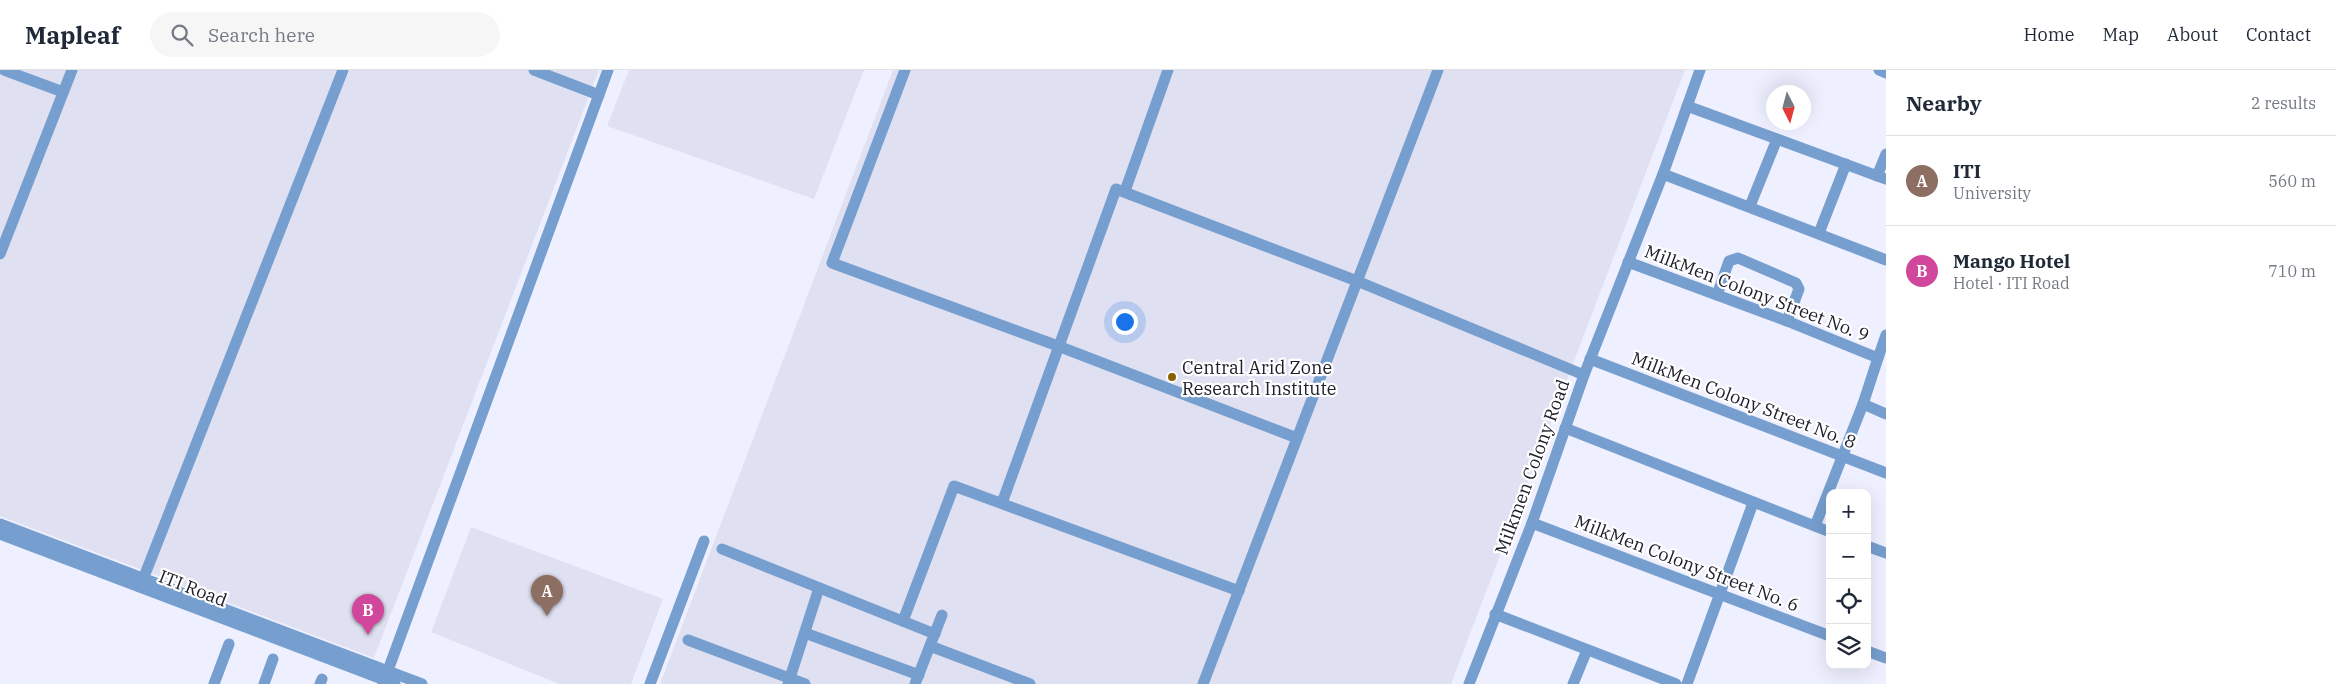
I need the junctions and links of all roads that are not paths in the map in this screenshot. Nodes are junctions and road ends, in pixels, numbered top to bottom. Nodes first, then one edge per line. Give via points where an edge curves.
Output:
1 (4, 70) edge
2 (72, 70) edge
3 (343, 70) edge
4 (534, 70) edge
5 (608, 70) edge
6 (905, 70) edge
7 (1168, 70) edge
8 (1438, 70) edge
9 (1700, 70) edge
10 (1879, 70) edge
11 (1886, 73) edge
12 (63, 92) junction
13 (599, 95) junction
14 (1687, 106) junction
15 (1777, 139) junction
16 (1886, 154) edge
17 (1846, 164) junction
18 (1663, 174) junction
19 (1882, 178) edge
20 (1125, 191) junction
21 (1750, 206) junction
22 (1819, 233) junction
23 (0, 254) edge
24 (1886, 260) edge
25 (1628, 262) junction
26 (1357, 281) junction
27 (1717, 295) junction
28 (1787, 321) junction
29 (1886, 335) edge
30 (1058, 346) junction
31 (1878, 358) junction
32 (1590, 359) junction
33 (1584, 375) junction
34 (1863, 404) junction
35 (1886, 414) edge
36 (1565, 428) junction
37 (1297, 438) junction
38 (1843, 457) junction
39 (1886, 473) edge
40 (1002, 503) junction
41 (1754, 503) junction
42 (1532, 523) junction
43 (0, 524) edge
44 (1815, 526) junction
45 (1826, 530) edge
46 (0, 534) edge
47 (704, 541) dead end
48 (1871, 547) edge
49 (722, 549) dead end
50 (1886, 553) edge
51 (141, 583) junction
52 (819, 588) junction
53 (1239, 591) junction
54 (1721, 595) junction
55 (942, 614) dead end
56 (1495, 614) junction
57 (903, 621) junction
58 (805, 633) junction
59 (935, 634) junction
60 (1826, 634) edge
61 (688, 640) dead end
62 (229, 644) dead end
63 (930, 646) junction
64 (1587, 650) junction
65 (1871, 652) edge
66 (1886, 658) edge
67 (273, 659) dead end
68 (917, 679) edge
69 (382, 680) edge
70 (1651, 680) edge
71 (789, 681) edge
72 (214, 684) edge
73 (264, 684) edge
74 (422, 684) edge
75 (650, 684) edge
76 (805, 684) edge
77 (1030, 684) edge
78 (1203, 684) edge
79 (1470, 684) edge
80 (1574, 684) edge
81 (1676, 684) edge
82 (1687, 684) edge

1 - 12 street
2 - 12 street
3 - 51 street
4 - 13 street
5 - 13 street
6 - 30 street via 832,263
7 - 20 street
8 - 26 street
9 - 14 street
10 - 11 street
12 - 23 street
13 - 69 street
14 - 15 street
14 - 18 street
15 - 17 street
15 - 21 street
16 - 19 street
17 - 19 street
17 - 22 street
18 - 21 street
18 - 25 street, Milkmen Colony Road
20 - 26 street
20 - 30 street via 1116,189
21 - 22 street
22 - 24 street
25 - 27 street, MilkMen Colony Street No. 9
25 - 32 street, Milkmen Colony Road
26 - 33 street
26 - 37 street
27 - 28 street, MilkMen Colony Street No. 9
27 - 28 street via 1729,261 1738,258 1796,283 1799,290
28 - 31 street, MilkMen Colony Street No. 9
29 - 31 street, MilkMen Colony Street No. 9
30 - 37 street
30 - 40 street
31 - 34 street
32 - 33 street, Milkmen Colony Road
32 - 38 street, MilkMen Colony Street No. 8
33 - 36 street, Milkmen Colony Road
34 - 35 street
34 - 38 street
36 - 41 street
36 - 42 street, Milkmen Colony Road
37 - 53 street
38 - 39 street, MilkMen Colony Street No. 8
38 - 44 street
40 - 53 street
40 - 57 street via 954,486
41 - 44 street
41 - 54 street
42 - 54 street, MilkMen Colony Street No. 6
42 - 56 street, Milkmen Colony Road
43 - 51 street
44 - 45 street
46 - 51 street, ITI Road
47 - 75 street
48 - 50 street
49 - 52 street
51 - 69 street
52 - 57 street
52 - 58 street
53 - 78 street
54 - 60 street, MilkMen Colony Street No. 6
54 - 82 street
55 - 59 street
56 - 64 street
56 - 79 street, Milkmen Colony Road
57 - 59 street
58 - 68 street
58 - 71 street
59 - 63 street
61 - 71 street
62 - 72 street
63 - 68 street
63 - 77 street
64 - 70 street
64 - 80 street
65 - 66 street
67 - 73 street
69 - 74 street
70 - 81 street
71 - 76 street

